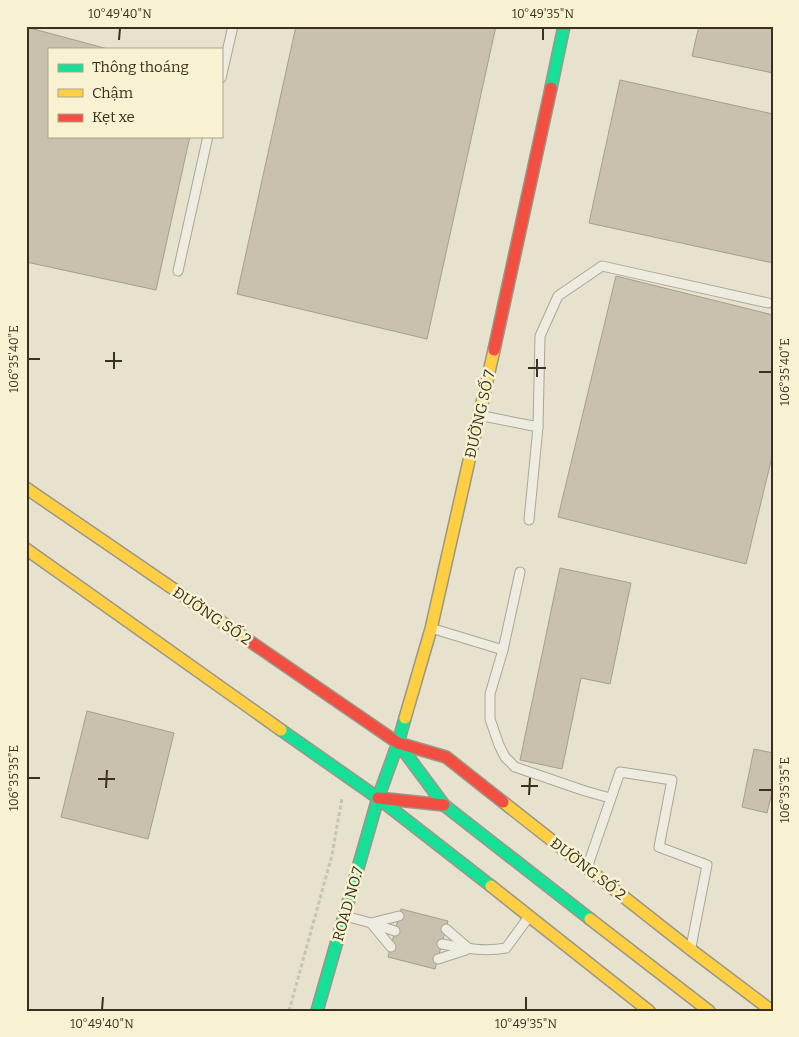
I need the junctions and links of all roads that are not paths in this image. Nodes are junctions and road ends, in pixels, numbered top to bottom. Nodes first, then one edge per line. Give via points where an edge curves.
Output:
1 (233, 26) edge
2 (564, 26) edge
3 (222, 74) edge
4 (208, 138) edge
5 (178, 271) dead end
6 (768, 303) dead end
7 (480, 416) junction
8 (538, 427) junction
9 (26, 488) edge
10 (529, 520) dead end
11 (26, 549) edge
12 (520, 572) dead end
13 (431, 629) junction
14 (503, 650) junction
15 (398, 743) junction
16 (378, 798) junction
17 (610, 798) junction
18 (444, 805) junction
19 (586, 868) junction
20 (345, 916) junction
21 (399, 916) dead end
22 (530, 916) junction
23 (371, 923) junction
24 (446, 929) dead end
25 (395, 931) dead end
26 (442, 944) dead end
27 (391, 947) dead end
28 (469, 950) junction
29 (690, 950) junction
30 (438, 959) dead end
31 (318, 1011) edge
32 (649, 1011) edge
33 (709, 1011) edge
34 (772, 1011) edge

1 - 3 lane
2 - 7 main road, ĐƯỜNG SỐ 7
4 - 5 lane
6 - 8 lane via 602,266 558,296 540,336
7 - 8 lane
7 - 13 main road, ĐƯỜNG SỐ 7
8 - 10 lane
9 - 15 main road, ĐƯỜNG SỐ 2
11 - 16 main road
12 - 14 lane
13 - 14 lane
13 - 15 main road, ĐƯỜNG SỐ 7
14 - 17 lane via 490,694 490,719 505,757 515,767
15 - 16 main road, ĐƯỜNG SỐ 7
15 - 18 main road, ĐƯỜNG SỐ 2
15 - 19 main road, ĐƯỜNG SỐ 2 via 446,757
16 - 18 main road
16 - 20 main road, ROAD NO.7
16 - 22 main road
17 - 19 lane
17 - 29 lane via 620,772 672,780 659,847 707,864
18 - 33 main road, ĐƯỜNG SỐ 2
19 - 29 main road, ĐƯỜNG SỐ 2
20 - 23 lane
20 - 31 main road, ROAD NO.7
21 - 23 lane
22 - 28 lane via 506,948
22 - 32 main road
23 - 25 lane
23 - 27 lane
24 - 28 lane
26 - 28 lane
28 - 30 lane
29 - 34 main road, ĐƯỜNG SỐ 2

